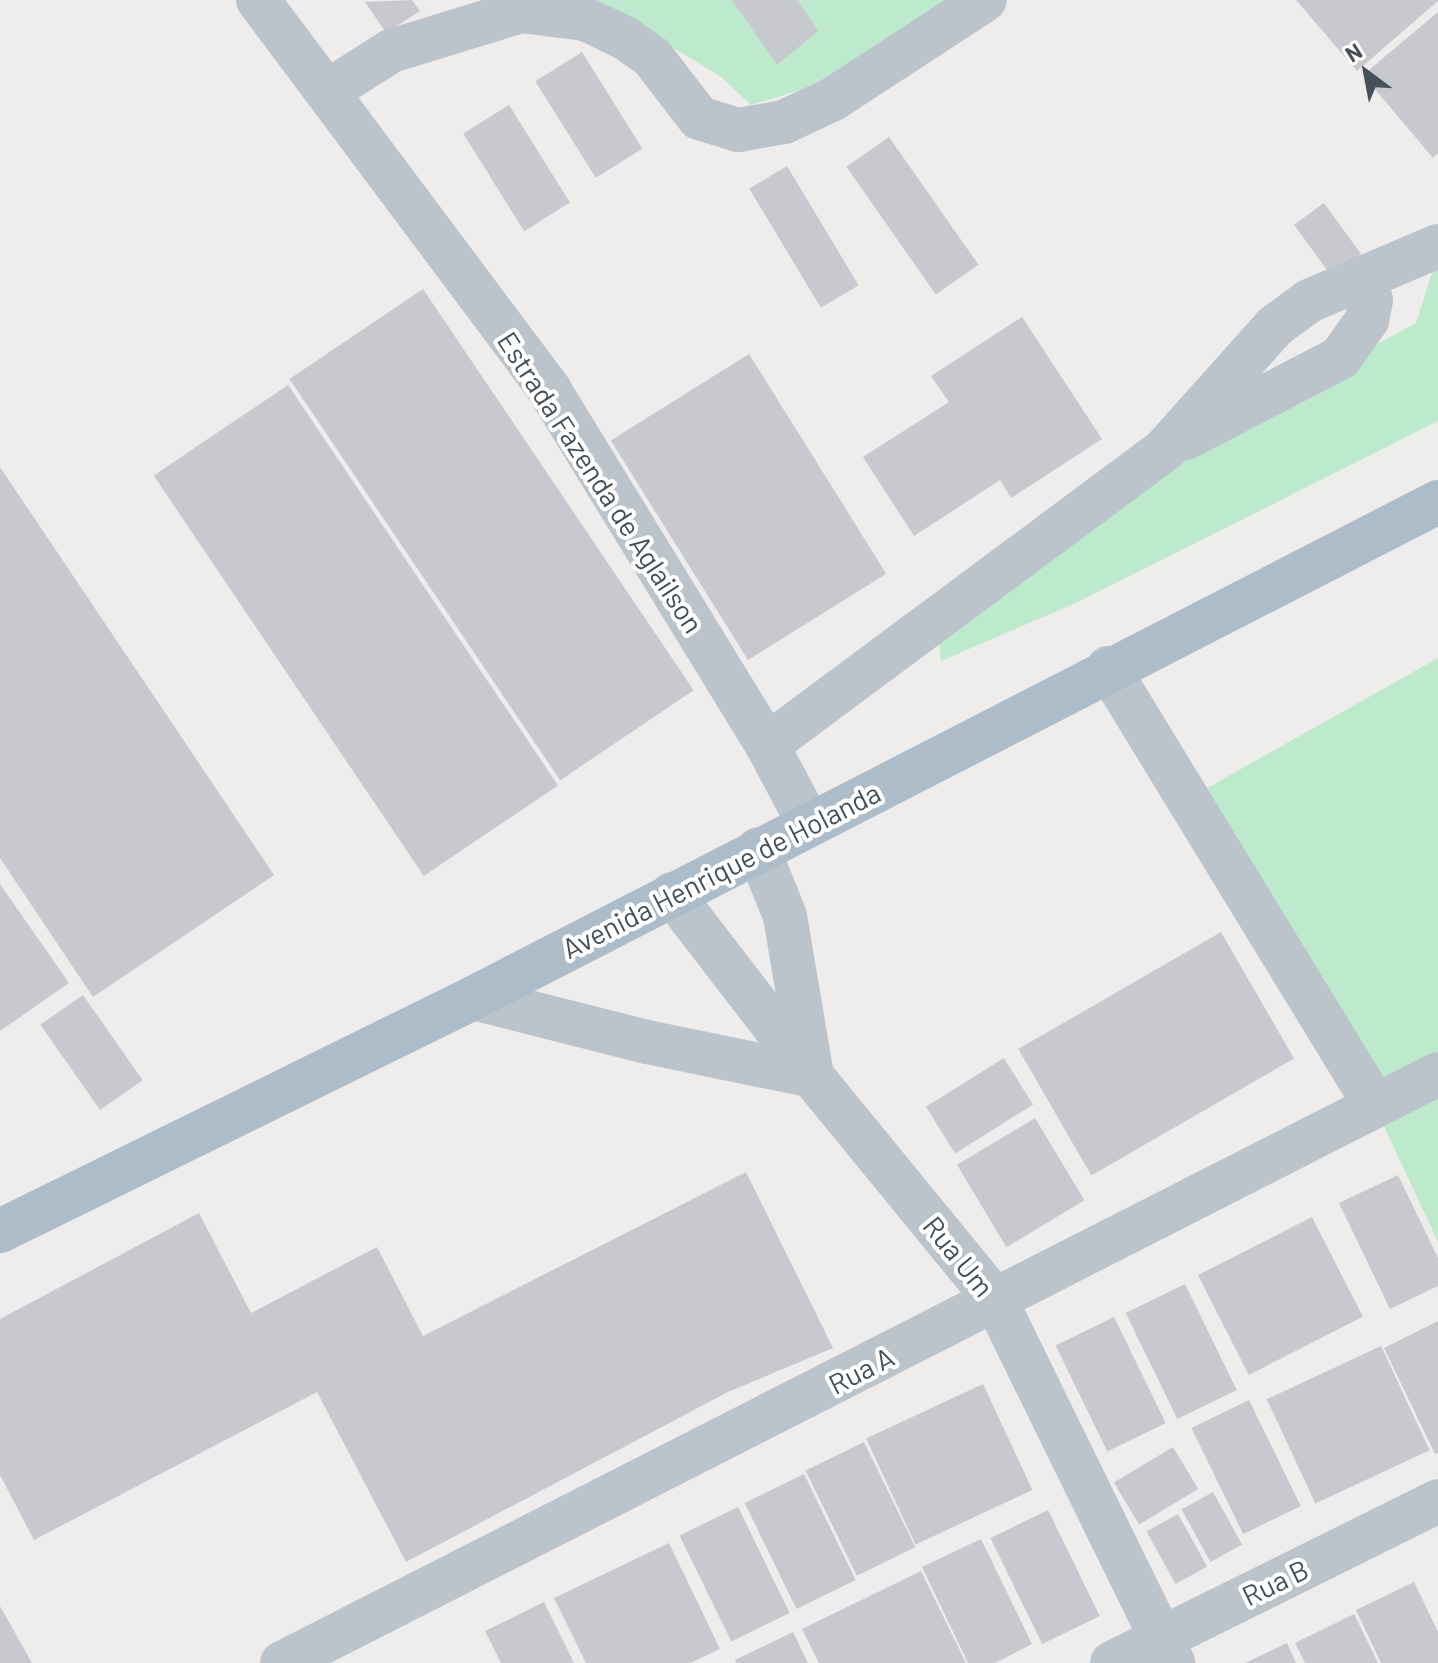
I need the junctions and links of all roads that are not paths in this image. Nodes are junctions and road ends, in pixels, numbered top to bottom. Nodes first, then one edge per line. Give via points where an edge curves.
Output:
1 (258, 0) edge
2 (985, 0) edge
3 (328, 91) junction
4 (1438, 246) edge
5 (1364, 277) junction
6 (1165, 449) junction
7 (1438, 502) edge
8 (1108, 668) junction
9 (767, 745) junction
10 (809, 824) junction
11 (758, 849) junction
12 (672, 894) junction
13 (473, 998) junction
14 (1438, 1074) edge
15 (812, 1076) junction
16 (1375, 1105) junction
17 (0, 1231) edge
18 (996, 1301) junction
19 (1438, 1501) edge
20 (1166, 1651) edge
21 (282, 1663) edge
22 (1112, 1663) edge

1 - 3 street, Estrada Fazenda de Aglailson
2 - 3 street via 833,99 784,122 738,130 699,118 652,57 625,38 585,19 521,11 391,51
3 - 9 street, Estrada Fazenda de Aglailson via 550,391
4 - 5 street
5 - 6 street via 1309,301 1275,326
5 - 6 street via 1371,300 1367,320 1340,358
6 - 9 street
7 - 8 main road, Avenida Henrique de Holanda
8 - 10 main road, Avenida Henrique de Holanda
8 - 16 street
9 - 10 street, Estrada Fazenda de Aglailson
10 - 11 main road, Avenida Henrique de Holanda
11 - 12 main road, Avenida Henrique de Holanda
11 - 15 street via 785,916
12 - 13 main road, Avenida Henrique de Holanda
12 - 15 street, Rua Um
13 - 15 street
13 - 17 main road, Avenida Henrique de Holanda
14 - 16 street, Rua A
15 - 18 street, Rua Um
16 - 18 street, Rua A
18 - 20 street, Rua Um
18 - 21 street, Rua A
19 - 20 street, Rua B
20 - 22 street, Rua B

